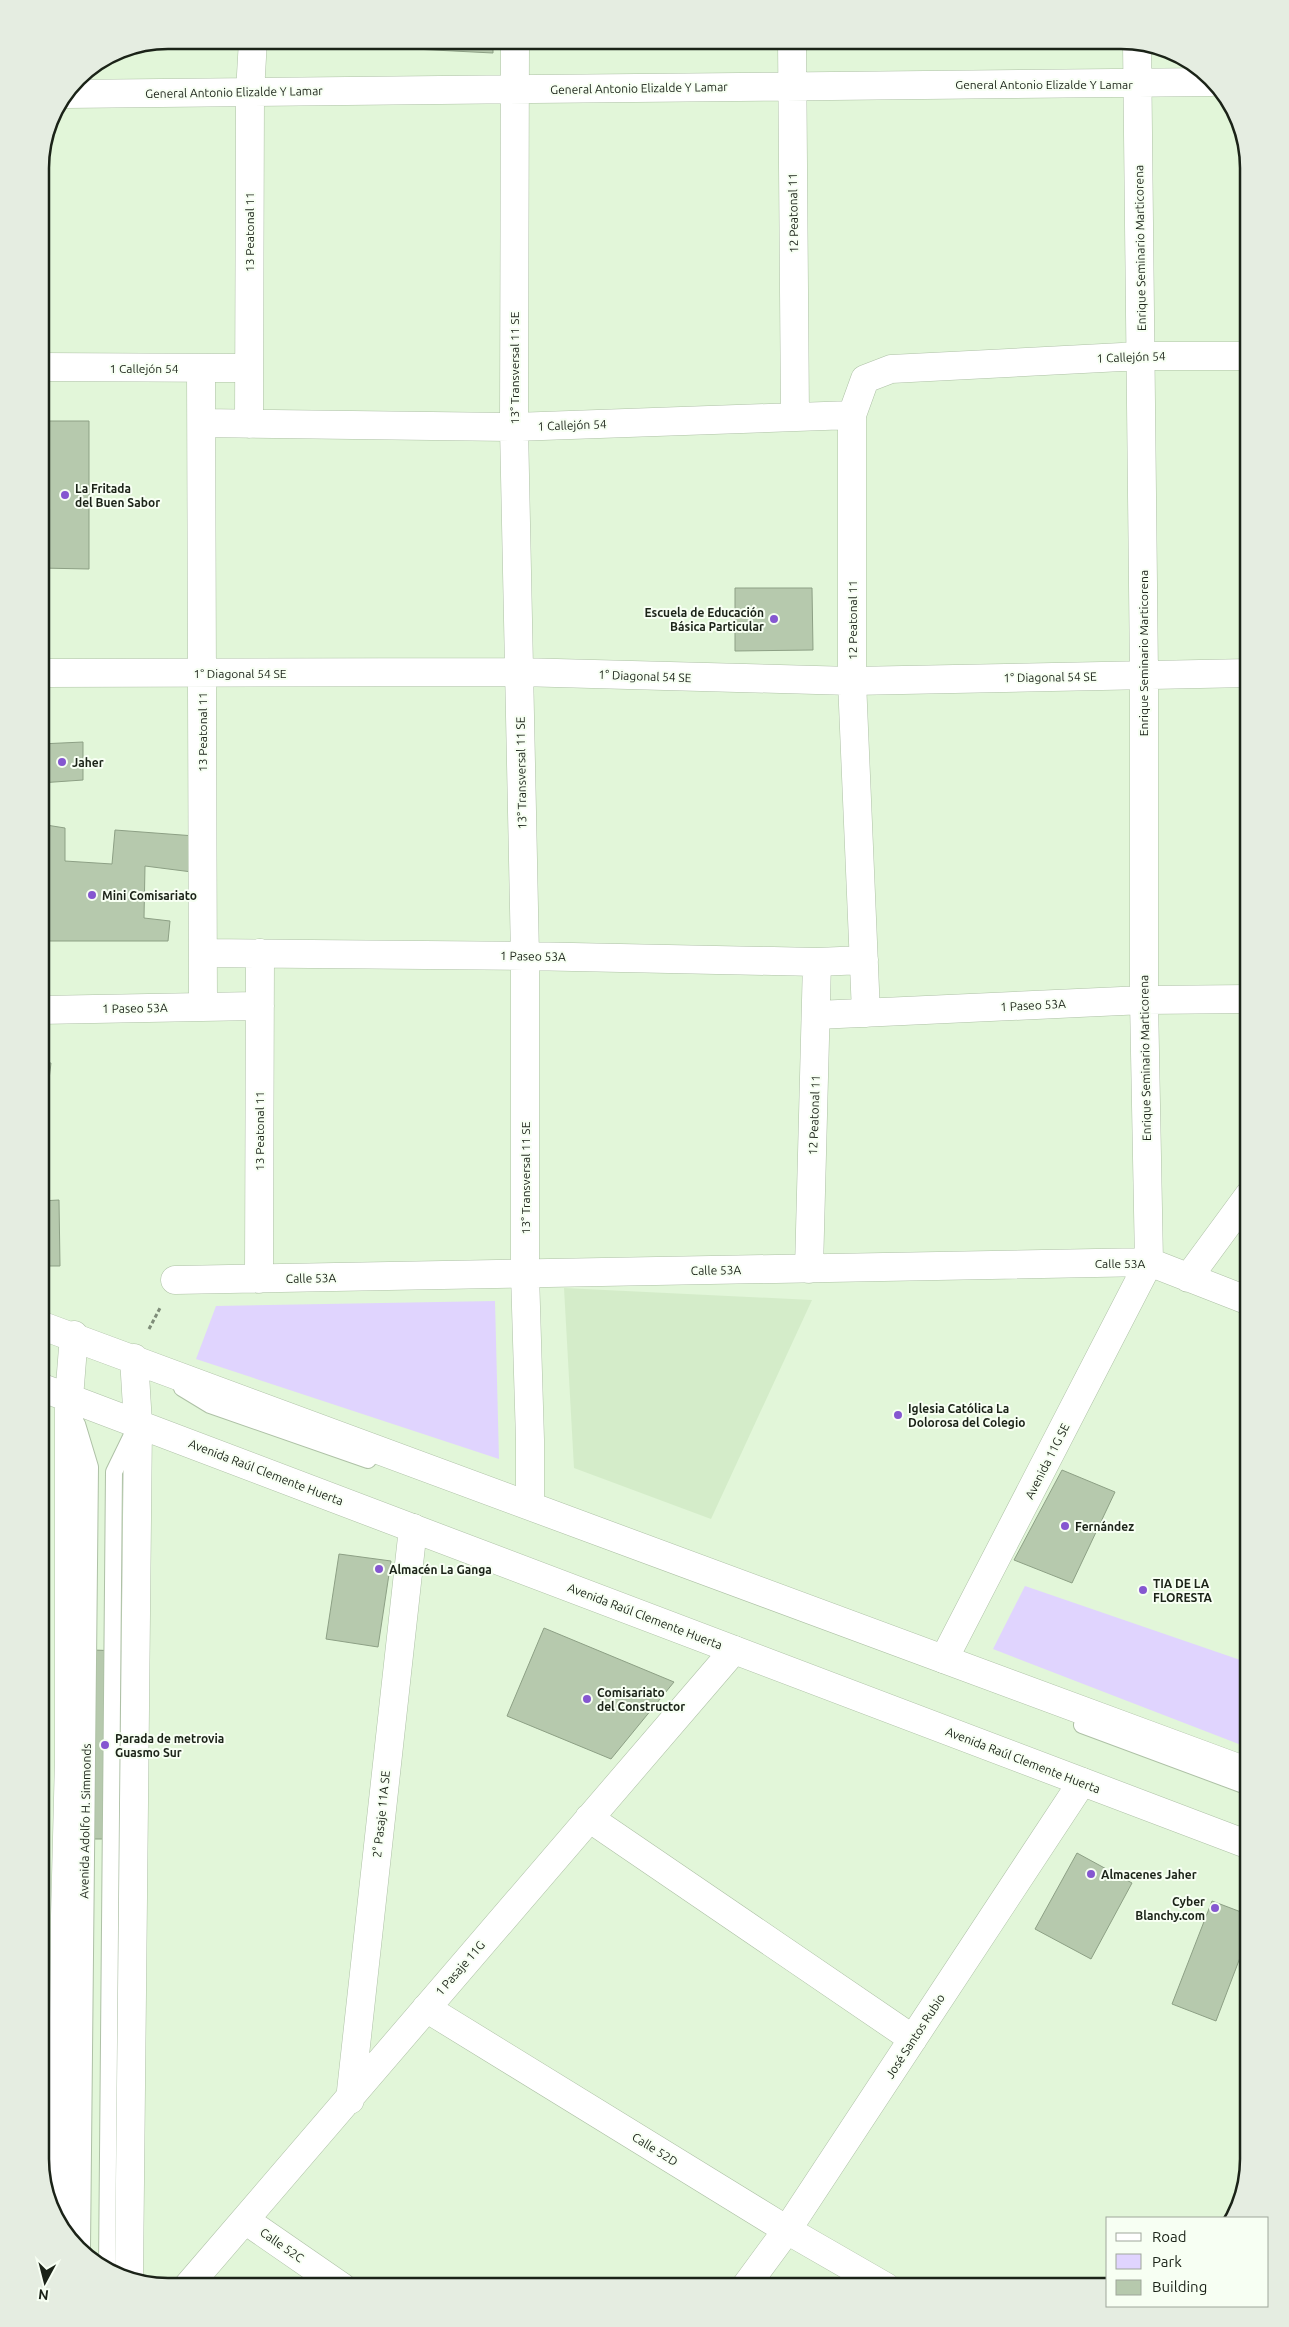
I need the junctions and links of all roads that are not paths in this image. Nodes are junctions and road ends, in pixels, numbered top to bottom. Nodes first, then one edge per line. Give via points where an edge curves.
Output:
1 (252, 49) edge
2 (515, 49) edge
3 (792, 49) edge
4 (1138, 50) edge
5 (1203, 82) edge
6 (1138, 83) junction
7 (791, 86) junction
8 (513, 90) junction
9 (250, 92) junction
10 (75, 94) edge
11 (1141, 356) junction
12 (1240, 356) edge
13 (1013, 363) joint
14 (49, 367) edge
15 (201, 368) junction
16 (247, 368) junction
17 (852, 415) junction
18 (796, 416) junction
19 (202, 424) junction
20 (248, 424) junction
21 (514, 427) junction
22 (519, 672) junction
23 (49, 673) edge
24 (202, 673) junction
25 (1240, 673) edge
26 (1144, 675) junction
27 (852, 681) junction
28 (260, 952) junction
29 (203, 953) junction
30 (525, 956) junction
31 (864, 960) junction
32 (818, 962) junction
33 (1240, 999) edge
34 (1144, 1000) junction
35 (260, 1006) junction
36 (204, 1007) junction
37 (49, 1010) edge
38 (866, 1013) junction
39 (817, 1015) junction
40 (1240, 1207) edge
41 (1149, 1262) junction
42 (809, 1269) junction
43 (525, 1274) junction
44 (1188, 1278) junction
45 (259, 1279) junction
46 (175, 1280) road end
47 (1240, 1298) edge
48 (49, 1328) edge
49 (74, 1336) junction
50 (134, 1358) junction
51 (49, 1390) edge
52 (69, 1398) junction
53 (138, 1424) junction
54 (530, 1505) junction
55 (412, 1528) junction
56 (734, 1650) junction
57 (944, 1659) junction
58 (1240, 1769) edge
59 (1082, 1782) junction
60 (1240, 1784) edge
61 (590, 1818) junction
62 (1240, 1842) edge
63 (426, 2008) junction
64 (912, 2039) junction
65 (350, 2100) junction
66 (62, 2213) edge
67 (245, 2220) junction
68 (786, 2230) junction
69 (82, 2242) edge
70 (107, 2261) edge
71 (129, 2272) edge
72 (195, 2278) edge
73 (329, 2278) edge
74 (751, 2278) edge
75 (870, 2278) edge

1 - 9 street, 13 Peatonal 11
2 - 8 street, 13° Transversal 11 SE
3 - 7 street, 12 Peatonal 11
4 - 6 street, Enrique Seminario Marticorena
5 - 6 street, General Antonio Elizalde Y Lamar
6 - 7 street, General Antonio Elizalde Y Lamar
6 - 11 street, Enrique Seminario Marticorena
7 - 8 street, General Antonio Elizalde Y Lamar
7 - 18 street, 12 Peatonal 11
8 - 9 street, General Antonio Elizalde Y Lamar
8 - 21 street, 13° Transversal 11 SE
9 - 10 street, General Antonio Elizalde Y Lamar
9 - 16 street, 13 Peatonal 11
11 - 12 street, 1 Callejón 54
11 - 13 street, 1 Callejón 54
11 - 26 street, Enrique Seminario Marticorena
13 - 17 street, 12 Peatonal 11 via 891,369 865,379
14 - 15 street, 1 Callejón 54
15 - 16 street, 1 Callejón 54
15 - 19 street, 13 Peatonal 11
16 - 20 street, 13 Peatonal 11
17 - 18 street, 1 Callejón 54
17 - 27 street, 12 Peatonal 11
18 - 21 street, 1 Callejón 54
19 - 20 street, 1 Callejón 54
19 - 24 street, 13 Peatonal 11
20 - 21 street, 1 Callejón 54
21 - 22 street, 13° Transversal 11 SE
22 - 24 street, 1° Diagonal 54 SE
22 - 27 street, 1° Diagonal 54 SE
22 - 30 street, 13° Transversal 11 SE
23 - 24 street, 1° Diagonal 54 SE
24 - 29 street, 13 Peatonal 11
25 - 26 street, 1° Diagonal 54 SE
26 - 27 street, 1° Diagonal 54 SE
26 - 34 street, Enrique Seminario Marticorena
27 - 31 street, 12 Peatonal 11
28 - 29 street, 1 Paseo 53A
28 - 30 street, 1 Paseo 53A
28 - 35 street, 13 Peatonal 11
29 - 36 street, 13 Peatonal 11
30 - 32 street, 1 Paseo 53A
30 - 43 street, 13° Transversal 11 SE
31 - 32 street, 1 Paseo 53A
31 - 38 street, 12 Peatonal 11
32 - 39 street, 12 Peatonal 11
33 - 34 street, 1 Paseo 53A
34 - 38 street, 1 Paseo 53A
34 - 41 street, Enrique Seminario Marticorena
35 - 36 street, 1 Paseo 53A
35 - 45 street, 13 Peatonal 11
36 - 37 street, 1 Paseo 53A
38 - 39 street, 1 Paseo 53A
39 - 42 street, 12 Peatonal 11
40 - 44 street
41 - 42 street, Calle 53A
41 - 44 street, Calle 53A
41 - 57 street, Avenida 11G SE
42 - 43 street, Calle 53A
43 - 45 street, Calle 53A
43 - 54 street, 13° Transversal 11 SE
44 - 47 street, Calle 53A
45 - 46 street, Calle 53A
48 - 49 street
49 - 50 street
49 - 52 street, Avenida Adolfo H. Simmonds
50 - 53 street
50 - 54 street
50 - 60 lane via 210,1405 466,1495
51 - 52 street, Avenida Raúl Clemente Huerta
52 - 53 street, Avenida Raúl Clemente Huerta
52 - 66 street, Avenida Adolfo H. Simmonds
52 - 69 lane, Avenida Adolfo H. Simmonds via 90,1467
53 - 55 street, Avenida Raúl Clemente Huerta
53 - 70 lane, Avenida Adolfo H. Simmonds via 114,1472
53 - 71 street
54 - 57 street
55 - 56 street, Avenida Raúl Clemente Huerta
55 - 65 street, 2° Pasaje 11A SE
56 - 59 street, Avenida Raúl Clemente Huerta
56 - 61 street, 1 Pasaje 11G
57 - 58 street
59 - 62 street, Avenida Raúl Clemente Huerta
59 - 64 street, José Santos Rubio
61 - 63 street, 1 Pasaje 11G
61 - 64 street
63 - 65 street, 1 Pasaje 11G
63 - 68 street, Calle 52D
64 - 68 street, José Santos Rubio
65 - 67 street, 1 Pasaje 11G
67 - 72 street, 1 Pasaje 11G
67 - 73 street, Calle 52C
68 - 74 street, José Santos Rubio
68 - 75 street, Calle 52D

